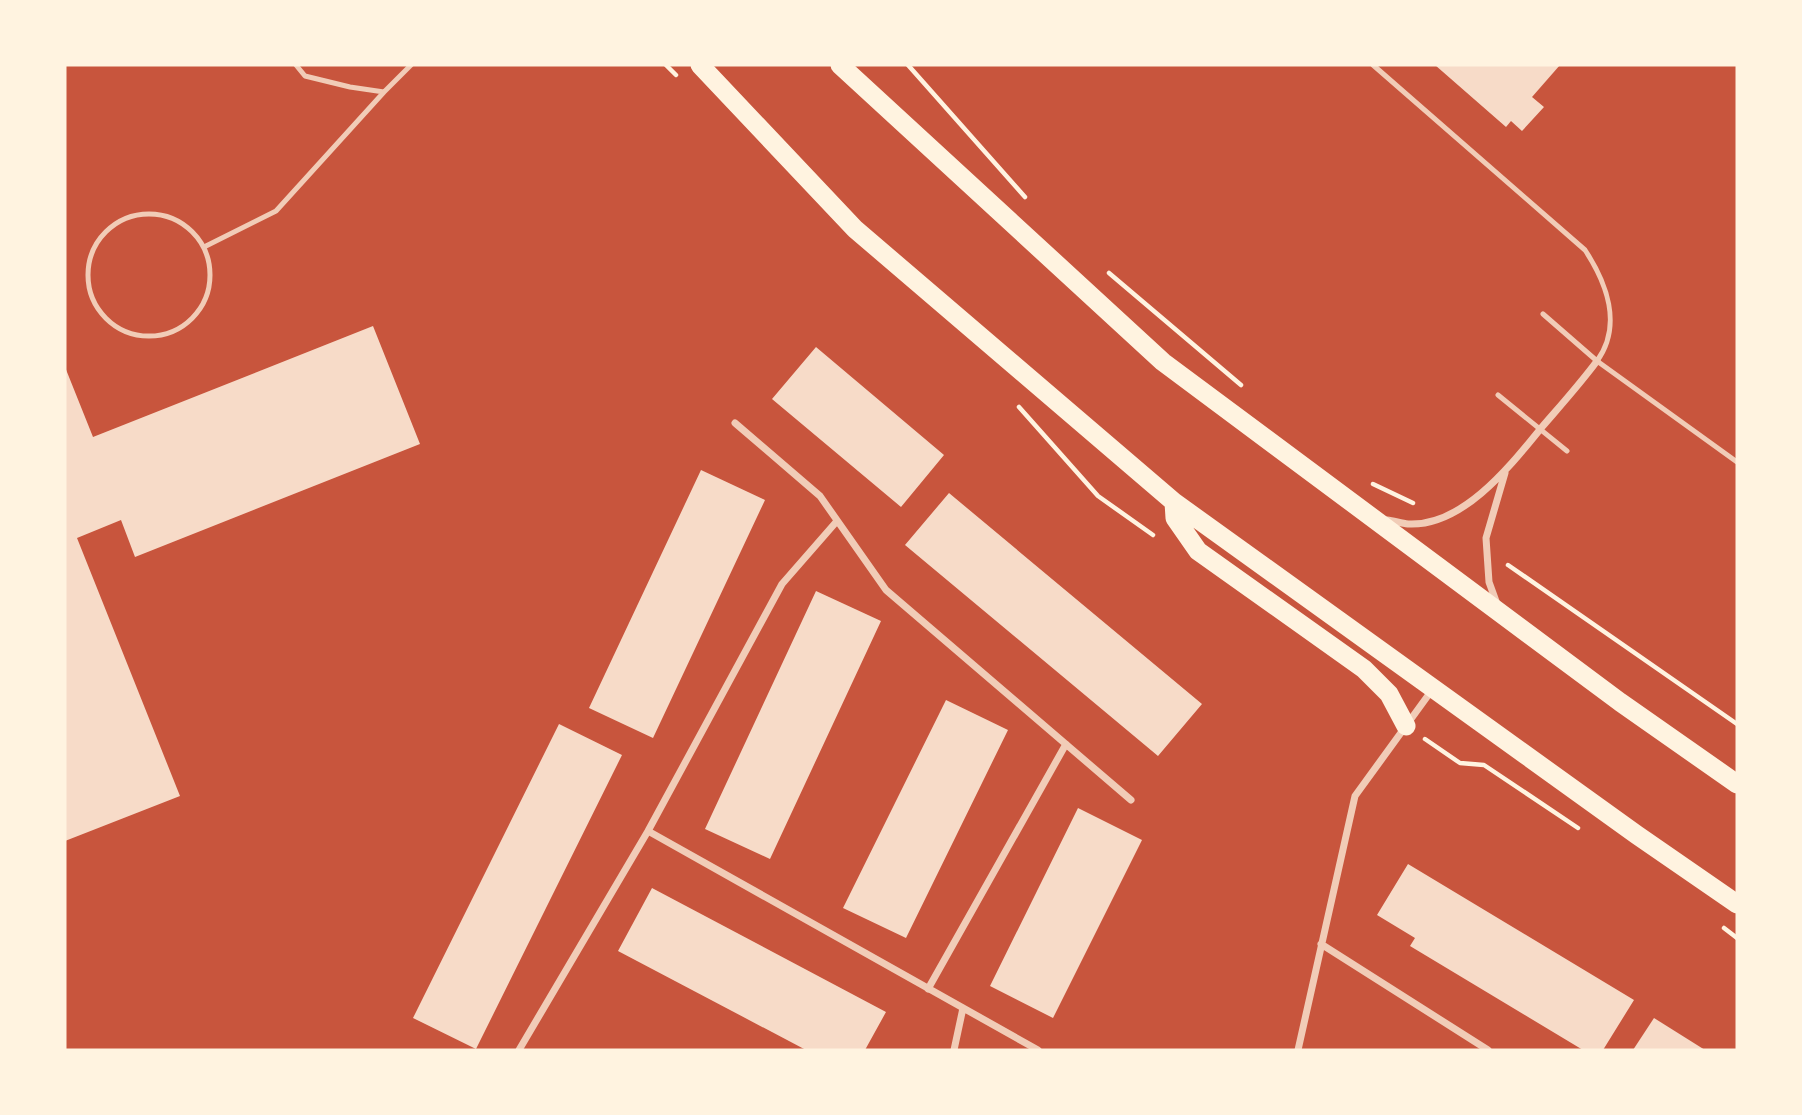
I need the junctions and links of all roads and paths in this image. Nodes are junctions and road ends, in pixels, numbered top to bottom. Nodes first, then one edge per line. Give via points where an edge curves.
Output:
1 (296, 65) edge
2 (411, 65) edge
3 (700, 65) edge
4 (840, 65) edge
5 (908, 65) edge
6 (1373, 65) edge
7 (384, 92) junction
8 (1027, 200) dead end
9 (204, 247) junction
10 (1099, 265) dead end
11 (1543, 314) dead end
12 (1597, 361) junction
13 (1247, 390) dead end
14 (1498, 395) dead end
15 (734, 423) dead end
16 (1540, 430) junction
17 (1567, 451) dead end
18 (1737, 462) edge
19 (1505, 472) junction
20 (1368, 482) dead end
21 (1174, 502) junction
22 (1439, 517) junction
23 (1372, 518) junction
24 (837, 521) junction
25 (1487, 550) junction
26 (1499, 612) junction
27 (1434, 687) junction
28 (1737, 724) edge
29 (1406, 726) junction
30 (1066, 744) junction
31 (1737, 784) edge
32 (1131, 800) dead end
33 (648, 831) junction
34 (1737, 904) edge
35 (1321, 944) junction
36 (928, 989) junction
37 (963, 1008) junction
38 (519, 1050) edge
39 (954, 1050) edge
40 (1038, 1050) edge
41 (1298, 1050) edge
42 (1488, 1050) edge

1 - 7 lane via 305,76
2 - 7 lane
3 - 21 highway via 855,229
4 - 23 highway via 1163,362
5 - 8 path
6 - 12 lane via 1585,250 1607,290 1611,314 1608,338
7 - 9 lane via 275,211
9 - 9 lane via 187,226 170,217 133,215 100,236 87,276 91,296 102,314 137,335 159,335 178,328 195,315 206,297 210,277
10 - 13 path
11 - 12 lane
12 - 16 street
12 - 18 lane
14 - 16 lane
15 - 24 street via 820,496
16 - 17 lane
16 - 19 street
19 - 22 street via 1480,495
19 - 25 street via 1486,538
20 - 22 path
21 - 27 highway
21 - 29 highway via 1175,518 1198,551 1364,669 1389,694
22 - 23 street via 1410,524
23 - 26 highway
24 - 30 street via 886,590
24 - 33 street via 782,583
25 - 26 street via 1489,582
25 - 28 path
26 - 31 highway
27 - 29 street
27 - 34 highway
29 - 35 street via 1355,796
30 - 32 street
30 - 36 street
33 - 36 street
33 - 38 street
35 - 41 street
35 - 42 street
36 - 37 street
37 - 39 street
37 - 40 street

